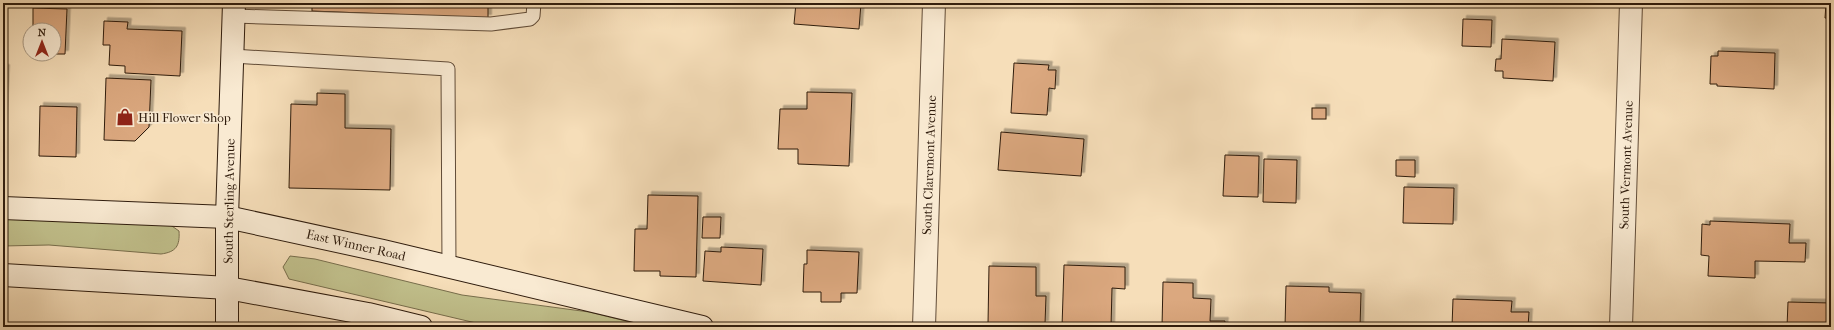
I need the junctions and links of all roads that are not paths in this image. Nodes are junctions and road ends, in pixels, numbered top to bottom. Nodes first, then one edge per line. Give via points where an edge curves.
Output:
1 (534, 3) edge
2 (934, 3) edge
3 (1631, 3) edge
4 (234, 9) edge
5 (232, 56) junction
6 (3, 208) edge
7 (227, 217) junction
8 (449, 267) junction
9 (3, 275) edge
10 (228, 288) junction
11 (227, 327) edge
12 (421, 327) edge
13 (702, 327) edge
14 (924, 327) edge
15 (1621, 327) edge

1 - 4 lane via 533,16 530,19 490,24
2 - 14 street, South Claremont Avenue
3 - 15 street, South Vermont Avenue
4 - 5 street, South Sterling Avenue
5 - 7 street, South Sterling Avenue
5 - 8 lane via 448,69
6 - 7 street, East Winner Road
7 - 8 street, East Winner Road
7 - 10 street, South Sterling Avenue
8 - 13 street, East Winner Road
9 - 10 street
10 - 11 street, South Sterling Avenue
10 - 12 street via 368,314

